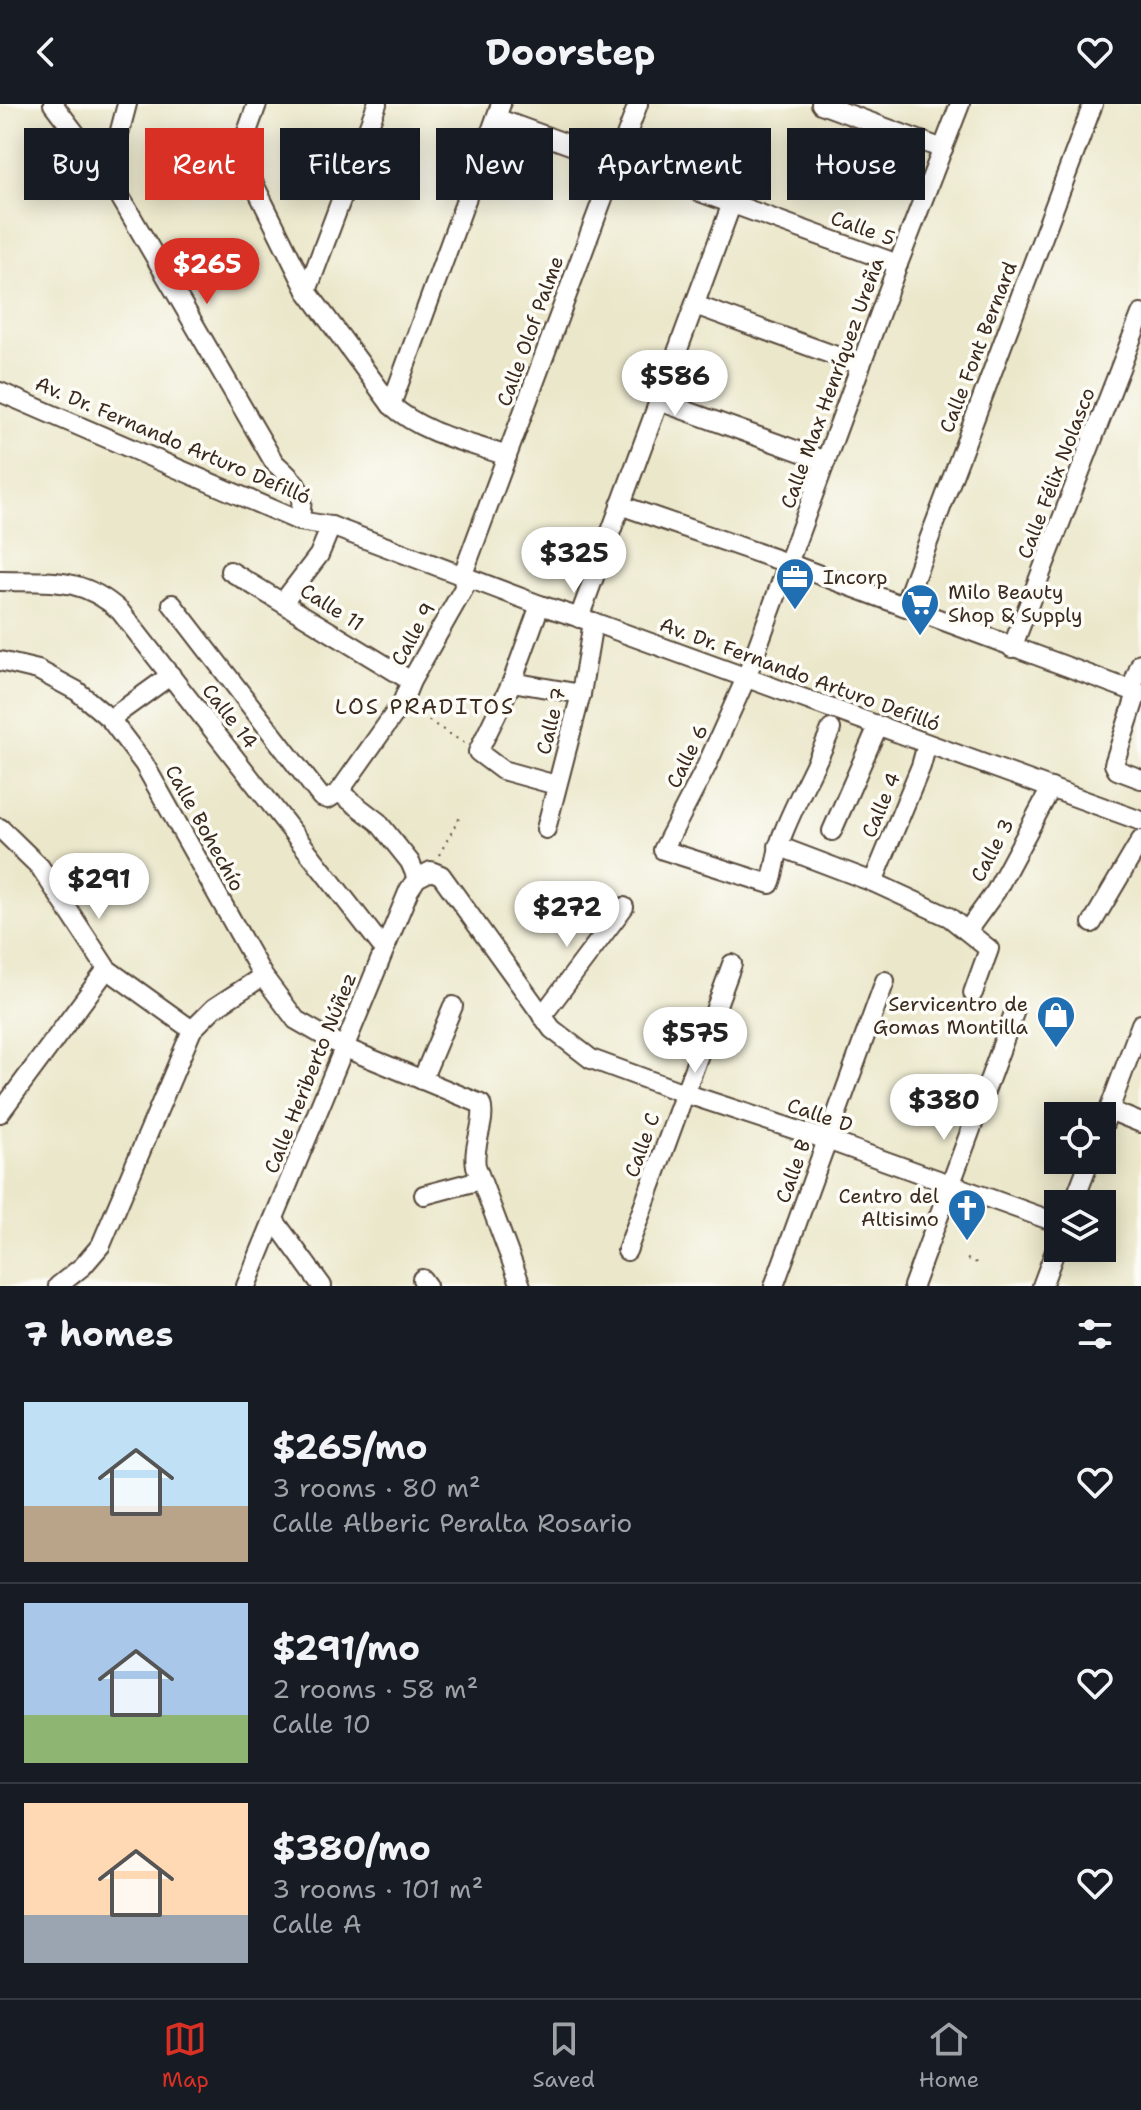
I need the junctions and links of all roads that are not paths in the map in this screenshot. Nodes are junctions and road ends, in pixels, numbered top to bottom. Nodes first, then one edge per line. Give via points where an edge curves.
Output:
1 (53, 104) edge
2 (127, 104) edge
3 (257, 104) edge
4 (377, 104) edge
5 (638, 104) edge
6 (821, 104) edge
7 (960, 104) edge
8 (1093, 104) edge
9 (498, 111) edge
10 (71, 128) edge
11 (121, 128) edge
12 (629, 128) edge
13 (569, 143) edge
14 (943, 149) junction
15 (122, 200) edge
16 (601, 200) edge
17 (723, 200) edge
18 (732, 203) junction
19 (898, 264) junction
20 (307, 291) junction
21 (695, 305) junction
22 (1141, 314) edge
23 (861, 365) junction
24 (0, 392) edge
25 (659, 401) junction
26 (391, 405) junction
27 (507, 456) junction
28 (826, 461) junction
29 (620, 505) junction
30 (299, 521) junction
31 (331, 526) junction
32 (790, 564) junction
33 (230, 571) dead end
34 (463, 574) junction
35 (0, 581) edge
36 (283, 602) junction
37 (172, 604) dead end
38 (540, 605) junction
39 (904, 606) junction
40 (586, 620) junction
41 (1012, 648) junction
42 (0, 661) edge
43 (1141, 663) edge
44 (171, 675) junction
45 (746, 678) junction
46 (411, 681) junction
47 (512, 682) junction
48 (1136, 693) edge
49 (581, 694) junction
50 (110, 719) junction
51 (878, 726) junction
52 (831, 729) dead end
53 (927, 744) junction
54 (1141, 779) edge
55 (556, 785) junction
56 (1051, 788) junction
57 (339, 792) junction
58 (1141, 821) edge
59 (0, 828) edge
60 (546, 829) dead end
61 (832, 831) dead end
62 (1141, 840) edge
63 (778, 846) junction
64 (424, 874) junction
65 (873, 882) junction
66 (624, 907) dead end
67 (1092, 923) dead end
68 (967, 931) junction
69 (384, 949) junction
70 (732, 964) dead end
71 (107, 969) junction
72 (263, 976) junction
73 (885, 981) dead end
74 (973, 993) dead end
75 (453, 1006) dead end
76 (1014, 1013) dead end
77 (542, 1016) junction
78 (1141, 1024) edge
79 (192, 1030) junction
80 (345, 1048) junction
81 (422, 1080) junction
82 (684, 1093) junction
83 (1112, 1102) edge
84 (0, 1113) edge
85 (1116, 1113) edge
86 (1141, 1123) edge
87 (827, 1140) junction
88 (480, 1180) junction
89 (950, 1186) junction
90 (424, 1195) dead end
91 (1044, 1218) edge
92 (274, 1220) junction
93 (627, 1251) dead end
94 (1051, 1262) edge
95 (65, 1284) edge
96 (246, 1286) edge
97 (322, 1286) edge
98 (521, 1286) edge
99 (774, 1286) edge
100 (913, 1286) edge
101 (1042, 1286) edge

1 - 10 street
2 - 11 street
3 - 20 street via 247,132 248,172
4 - 20 street
5 - 12 street, Calle Olof Palme
6 - 14 street
7 - 14 street, Calle Max Henríquez Ureña
8 - 39 street, Calle Font Bernard
9 - 13 street, Calle 5
9 - 26 street
14 - 19 street, Calle Max Henríquez Ureña
15 - 30 street via 274,462 301,492
16 - 27 street, Calle Olof Palme
17 - 18 street, Calle 5
18 - 19 street, Calle 5
18 - 21 street, Calle 7
19 - 23 street, Calle Max Henríquez Ureña
20 - 26 street
21 - 23 street
21 - 25 street, Calle 7
22 - 41 street, Calle Félix Nolasco
23 - 28 street, Calle Max Henríquez Ureña
24 - 30 street, Av. Dr. Fernando Arturo Defilló
25 - 28 street
25 - 29 street, Calle 7
26 - 27 street via 427,429
27 - 34 street, Calle Olof Palme
28 - 32 street, Calle Max Henríquez Ureña
29 - 32 street
29 - 40 street, Calle 7
30 - 31 street, Av. Dr. Fernando Arturo Defilló
31 - 34 street, Av. Dr. Fernando Arturo Defilló
31 - 36 street via 319,555
32 - 39 street
32 - 45 street, Calle Max Henríquez Ureña
33 - 36 street, Calle 11
34 - 38 street, Av. Dr. Fernando Arturo Defilló
34 - 46 street, Calle 9 via 462,592
35 - 44 street, Calle 14 via 56,582 95,591 120,611
36 - 46 street, Calle 11
37 - 57 street, Calle D via 321,797
38 - 40 street, Av. Dr. Fernando Arturo Defilló
38 - 47 street
39 - 41 street
40 - 45 street, Av. Dr. Fernando Arturo Defilló
40 - 49 street, Calle 7
41 - 48 street
42 - 50 street, Calle Bohechío via 38,670 77,691
43 - 48 street
44 - 50 street
44 - 69 street, Calle 14
45 - 51 street, Av. Dr. Fernando Arturo Defilló
45 - 63 street, Calle 6 via 663,850 770,884
46 - 57 street, Calle 9 via 402,703
47 - 49 street
47 - 55 street via 478,752 509,773
48 - 54 street via 1114,764
49 - 55 street, Calle 7
50 - 72 street, Calle Bohechío via 144,764
51 - 53 street, Av. Dr. Fernando Arturo Defilló
51 - 61 street
52 - 63 street
53 - 56 street, Av. Dr. Fernando Arturo Defilló
53 - 65 street, Calle 4
55 - 60 street, Calle 7
56 - 58 street, Av. Dr. Fernando Arturo Defilló
56 - 68 street, Calle 3 via 996,891
57 - 64 street, Calle D via 378,822
59 - 71 street via 40,867
62 - 67 street
63 - 65 street
64 - 69 street, Calle Heriberto Núñez via 409,890
64 - 77 street, Calle D via 441,875
65 - 68 street via 949,917
66 - 77 street
68 - 74 street via 989,949
69 - 80 street, Calle Heriberto Núñez
70 - 82 street, Calle C
71 - 79 street
71 - 84 street
72 - 79 street via 214,1008
72 - 80 street, Calle Bohechío via 296,1020
73 - 87 street, Calle B
75 - 81 street
76 - 89 street
77 - 82 street, Calle D via 591,1059
78 - 83 street
79 - 95 street via 101,1245
80 - 81 street, Calle Bohechío
80 - 92 street, Calle Heriberto Núñez
81 - 88 street, Calle Bohechío via 481,1104 474,1150
82 - 87 street, Calle D
82 - 93 street, Calle C
85 - 86 street
87 - 89 street, Calle D
87 - 99 street, Calle B
88 - 90 street
88 - 98 street
89 - 91 street, Calle D
89 - 100 street
92 - 96 street, Calle Heriberto Núñez
92 - 97 street
94 - 101 street

